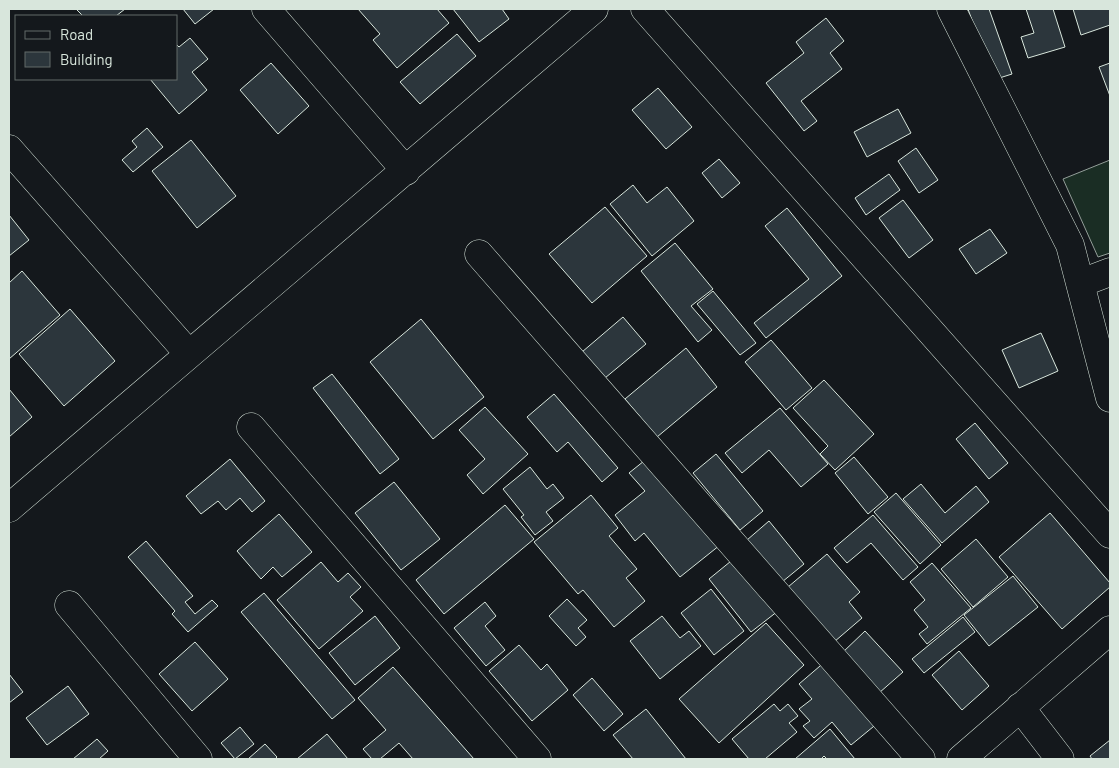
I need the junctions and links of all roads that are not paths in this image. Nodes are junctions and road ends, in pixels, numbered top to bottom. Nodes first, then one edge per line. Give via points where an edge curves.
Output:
1 (266, 9) edge
2 (594, 9) edge
3 (644, 9) edge
4 (951, 9) edge
5 (9, 150) edge
6 (406, 171) junction
7 (479, 254) dead end
8 (1110, 272) edge
9 (1081, 283) junction
10 (189, 354) junction
11 (1110, 398) edge
12 (251, 427) dead end
13 (9, 508) edge
14 (1110, 534) edge
15 (69, 605) dead end
16 (1110, 630) edge
17 (1020, 707) junction
18 (198, 759) edge
19 (537, 759) edge
20 (921, 759) edge
21 (961, 759) edge
22 (1060, 759) edge

1 - 6 street
2 - 6 street
3 - 14 street
4 - 9 street via 1070,245
5 - 10 street
6 - 10 street
7 - 20 street
8 - 9 street
9 - 11 street
10 - 13 street
12 - 19 street
15 - 18 street
16 - 17 street
17 - 21 street
17 - 22 street

